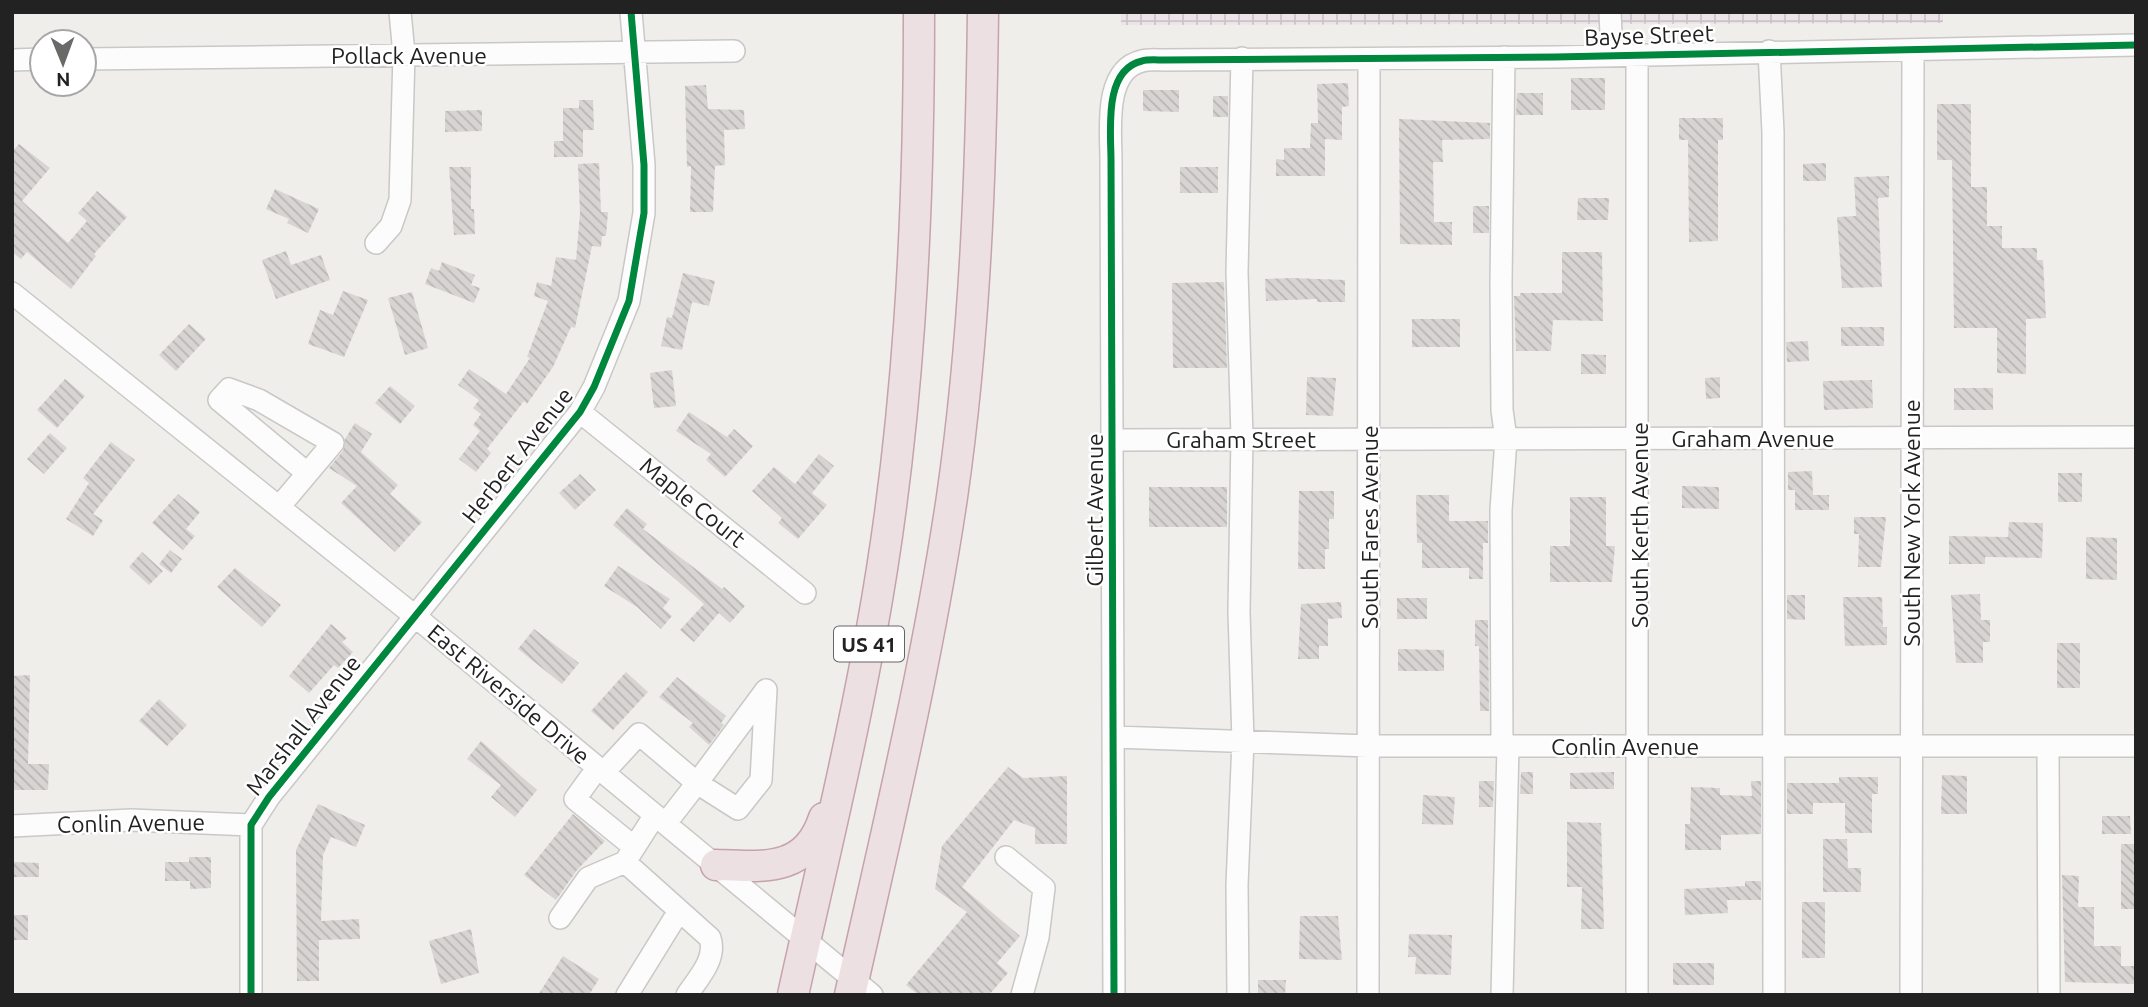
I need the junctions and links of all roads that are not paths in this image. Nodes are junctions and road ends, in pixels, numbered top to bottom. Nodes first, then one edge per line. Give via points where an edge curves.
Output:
1 (400, 12) edge
2 (631, 12) edge
3 (919, 12) edge
4 (983, 12) edge
5 (1610, 12) edge
6 (2136, 46) edge
7 (635, 51) junction
8 (734, 51) dead end
9 (1769, 51) junction
10 (1913, 51) junction
11 (404, 54) junction
12 (1637, 55) junction
13 (1612, 56) junction
14 (1504, 57) junction
15 (1242, 58) junction
16 (98, 59) edge
17 (1164, 60) joint
18 (1370, 60) junction
19 (376, 243) dead end
20 (12, 293) edge
21 (580, 412) junction
22 (1241, 437) junction
23 (2136, 437) edge
24 (1639, 438) junction
25 (1912, 438) junction
26 (1370, 439) junction
27 (1506, 439) junction
28 (1771, 439) junction
29 (1113, 440) junction
30 (307, 473) junction
31 (279, 507) junction
32 (805, 593) dead end
33 (416, 617) junction
34 (1115, 737) junction
35 (1243, 741) junction
36 (1369, 746) junction
37 (1505, 746) junction
38 (1638, 746) junction
39 (1773, 746) junction
40 (1911, 746) junction
41 (2136, 746) edge
42 (848, 748) junction
43 (2048, 748) junction
44 (601, 770) junction
45 (697, 783) junction
46 (661, 819) junction
47 (12, 825) edge
48 (251, 825) junction
49 (630, 854) junction
50 (1006, 857) dead end
51 (716, 865) junction
52 (679, 911) junction
53 (560, 918) dead end
54 (805, 941) junction
55 (858, 990) edge
56 (251, 995) edge
57 (627, 995) edge
58 (687, 995) edge
59 (793, 995) edge
60 (1021, 995) edge
61 (1114, 995) edge
62 (1238, 995) edge
63 (1368, 995) edge
64 (1502, 995) edge
65 (1637, 995) edge
66 (1774, 995) edge
67 (1911, 995) edge
68 (2049, 995) edge

1 - 11 street
2 - 7 street, Herbert Avenue
3 - 42 highway, US 41 via 916,222 901,423 873,627
4 - 55 highway, US 41 via 978,230 952,495
5 - 13 street
6 - 10 street, Bayse Street
7 - 8 street, Pollack Avenue
7 - 11 street, Pollack Avenue
7 - 21 street, Herbert Avenue via 644,165 640,247 622,325
9 - 10 street, Bayse Street
9 - 12 street, Bayse Street
9 - 28 street via 1773,132
10 - 25 street, South New York Avenue
11 - 16 street, Pollack Avenue
11 - 19 street via 400,200 391,226
12 - 13 street, Bayse Street
12 - 24 street, South Kerth Avenue
13 - 14 street, Bayse Street
14 - 18 street, Bayse Street
14 - 27 street via 1501,283
15 - 17 street, Bayse Street
15 - 18 street, Bayse Street
15 - 22 street via 1237,272
17 - 29 street, Gilbert Avenue via 1140,61 1126,70 1114,93
18 - 26 street, South Fares Avenue
20 - 31 street, East Riverside Drive
21 - 32 street, Maple Court
21 - 33 street, Herbert Avenue
22 - 26 street, Graham Street
22 - 29 street, Graham Street
22 - 35 street
23 - 25 street, Graham Avenue
24 - 27 street, Graham Avenue
24 - 28 street, Graham Avenue
24 - 38 street, South Kerth Avenue
25 - 28 street, Graham Avenue
25 - 40 street, South New York Avenue
26 - 27 street, Graham Avenue
26 - 36 street, South Fares Avenue
27 - 37 street via 1501,510
28 - 39 street
29 - 34 street, Gilbert Avenue
30 - 30 street via 332,443 259,400 229,389 219,400
30 - 31 street
31 - 33 street, East Riverside Drive
33 - 44 street, East Riverside Drive
33 - 48 street, Marshall Avenue
34 - 35 street, Conlin Avenue
34 - 61 street, Gilbert Avenue
35 - 36 street, Conlin Avenue
35 - 62 street
36 - 37 street, Conlin Avenue
36 - 63 street, South Fares Avenue
37 - 38 street, Conlin Avenue
37 - 64 street
38 - 39 street, Conlin Avenue
38 - 65 street, South Kerth Avenue
39 - 40 street, Conlin Avenue
39 - 66 street
40 - 43 street, Conlin Avenue
40 - 67 street, South New York Avenue
41 - 43 street, Conlin Avenue
42 - 51 highway via 821,827 802,854 769,866
42 - 54 highway, US 41
43 - 68 street
44 - 45 street via 639,734
44 - 46 street, East Riverside Drive
44 - 49 street via 575,799
45 - 45 street via 728,741 766,690 761,780 738,810
45 - 46 street
46 - 49 street
46 - 51 street, East Riverside Drive
47 - 48 street, Conlin Avenue via 131,820
48 - 56 street, Marshall Avenue
49 - 52 street
49 - 53 street via 588,878
50 - 60 street via 1044,888 1038,937
51 - 54 street, East Riverside Drive
52 - 57 street
52 - 58 street via 710,938 713,948
54 - 55 street, East Riverside Drive
54 - 59 highway, US 41

